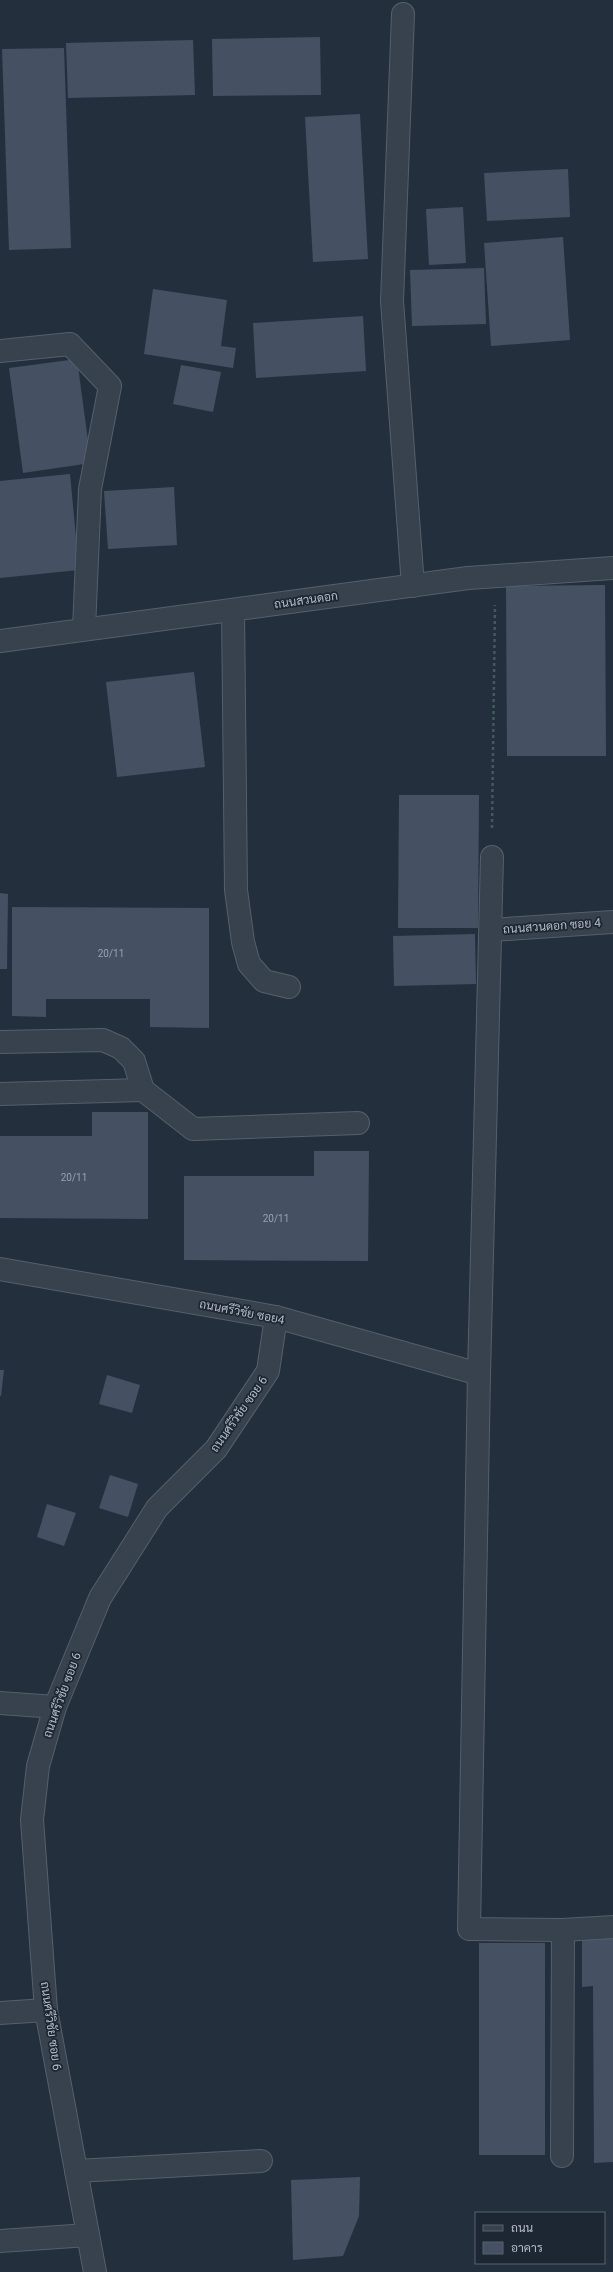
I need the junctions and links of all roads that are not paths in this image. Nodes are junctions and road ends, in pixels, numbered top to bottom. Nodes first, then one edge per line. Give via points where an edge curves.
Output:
1 (403, 14) dead end
2 (0, 352) edge
3 (613, 568) edge
4 (413, 586) junction
5 (232, 610) junction
6 (84, 629) junction
7 (0, 641) edge
8 (492, 857) road end
9 (613, 922) edge
10 (492, 930) junction
11 (289, 987) dead end
12 (0, 1042) edge
13 (143, 1090) junction
14 (0, 1094) edge
15 (358, 1123) dead end
16 (0, 1269) edge
17 (276, 1317) junction
18 (479, 1374) junction
19 (0, 1703) edge
20 (55, 1707) junction
21 (613, 1927) edge
22 (563, 1930) junction
23 (46, 2010) junction
24 (0, 2013) edge
25 (562, 2156) dead end
26 (260, 2161) dead end
27 (76, 2170) junction
28 (88, 2235) junction
29 (0, 2241) edge
30 (95, 2272) edge

1 - 4 street via 392,301
2 - 6 street via 70,344 110,386 90,489
3 - 4 street, ถนนสวนดอก via 496,576
4 - 5 street, ถนนสวนดอก
5 - 6 street, ถนนสวนดอก
5 - 11 street via 236,890 242,942 249,964 264,981
6 - 7 street, ถนนสวนดอก
8 - 10 street
9 - 10 street, ถนนสวนดอก ซอย 4
10 - 18 street
12 - 13 street via 103,1040 121,1048 134,1061
13 - 14 street
13 - 15 street via 194,1129
16 - 17 street, ถนนศรีวิชัย ซอย4
17 - 18 street, ถนนศรีวิชัย ซอย4
17 - 20 street, ถนนศรีวิชัย ซอย 6 via 268,1371 216,1449 153,1514 100,1598
18 - 22 street via 469,1929
19 - 20 street
20 - 23 street, ถนนศรีวิชัย ซอย 6 via 38,1766 32,1820
21 - 22 street
22 - 25 street
23 - 24 street
23 - 27 street, ถนนศรีวิชัย ซอย 6
26 - 27 street
27 - 28 street, ถนนศรีวิชัย ซอย 6
28 - 29 street
28 - 30 street, ถนนศรีวิชัย ซอย 6

